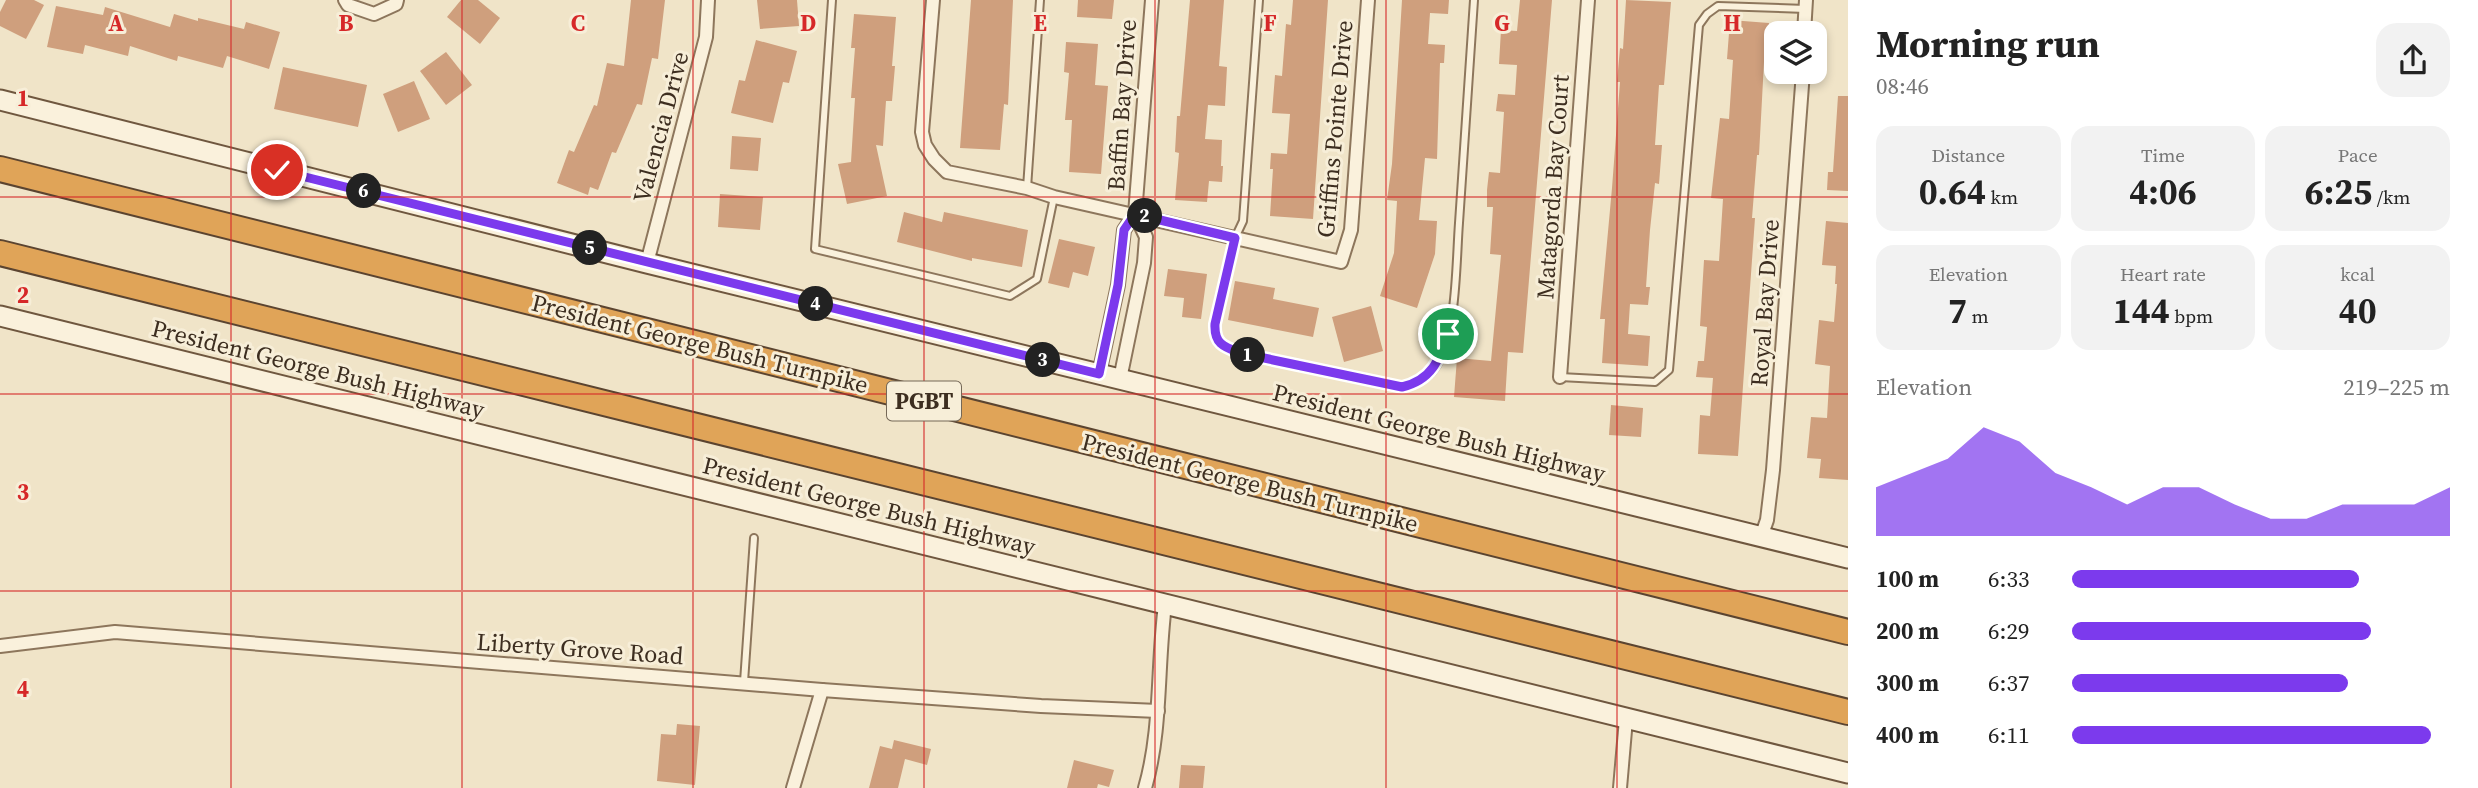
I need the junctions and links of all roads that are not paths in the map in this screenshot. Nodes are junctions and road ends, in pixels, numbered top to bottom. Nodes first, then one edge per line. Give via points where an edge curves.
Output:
1 (345, 0) edge
2 (397, 0) edge
3 (708, 0) edge
4 (832, 0) edge
5 (933, 0) edge
6 (1040, 0) edge
7 (1152, 0) edge
8 (1259, 0) edge
9 (1368, 0) edge
10 (1474, 0) edge
11 (1588, 0) edge
12 (1806, 5) edge
13 (1802, 84) edge
14 (0, 100) edge
15 (0, 169) edge
16 (1027, 188) junction
17 (1054, 197) junction
18 (1135, 214) junction
19 (1235, 238) junction
20 (0, 253) edge
21 (647, 262) junction
22 (0, 316) edge
23 (1099, 374) junction
24 (1560, 377) joint
25 (1120, 379) junction
26 (1761, 537) junction
27 (754, 538) dead end
28 (1848, 558) edge
29 (1164, 605) junction
30 (1848, 632) edge
31 (0, 646) edge
32 (744, 682) junction
33 (822, 690) junction
34 (1158, 711) junction
35 (1848, 712) edge
36 (1626, 719) junction
37 (1848, 773) edge
38 (793, 788) edge
39 (1145, 788) edge
40 (1620, 788) edge

1 - 2 street via 374,14 396,5
3 - 21 street, Valencia Drive via 706,37
4 - 17 lane via 815,249 1010,296 1037,279
5 - 16 street via 922,132 925,145 947,172
6 - 16 lane
7 - 18 street, Baffin Bay Drive
8 - 19 lane via 1243,221
9 - 19 street, Griffins Pointe Drive via 1351,230 1341,262
10 - 19 lane via 1448,334 1437,365 1424,378 1402,387 1390,386 1223,347 1214,336 1215,324
11 - 24 street, Matagorda Bay Court
12 - 24 lane via 1718,6 1699,25 1670,370 1655,382
13 - 26 street, Royal Bay Drive via 1773,470
14 - 21 main road, President George Bush Highway
15 - 30 highway, President George Bush Turnpike / PGBT
16 - 17 street
17 - 18 street
18 - 19 street
18 - 23 street, Baffin Bay Drive via 1124,230
18 - 25 street, Baffin Bay Drive via 1146,237 1144,263
20 - 35 highway
21 - 23 main road, President George Bush Highway
22 - 29 main road, President George Bush Highway
23 - 25 main road, President George Bush Highway
25 - 26 main road, President George Bush Highway
26 - 28 main road, President George Bush Highway
27 - 32 lane
29 - 34 street
29 - 36 main road, President George Bush Highway
31 - 32 street, Liberty Grove Road via 115,632
32 - 33 street, Liberty Grove Road
33 - 34 street, Liberty Grove Road
33 - 38 street
34 - 39 street
36 - 37 main road, President George Bush Highway
36 - 40 street

